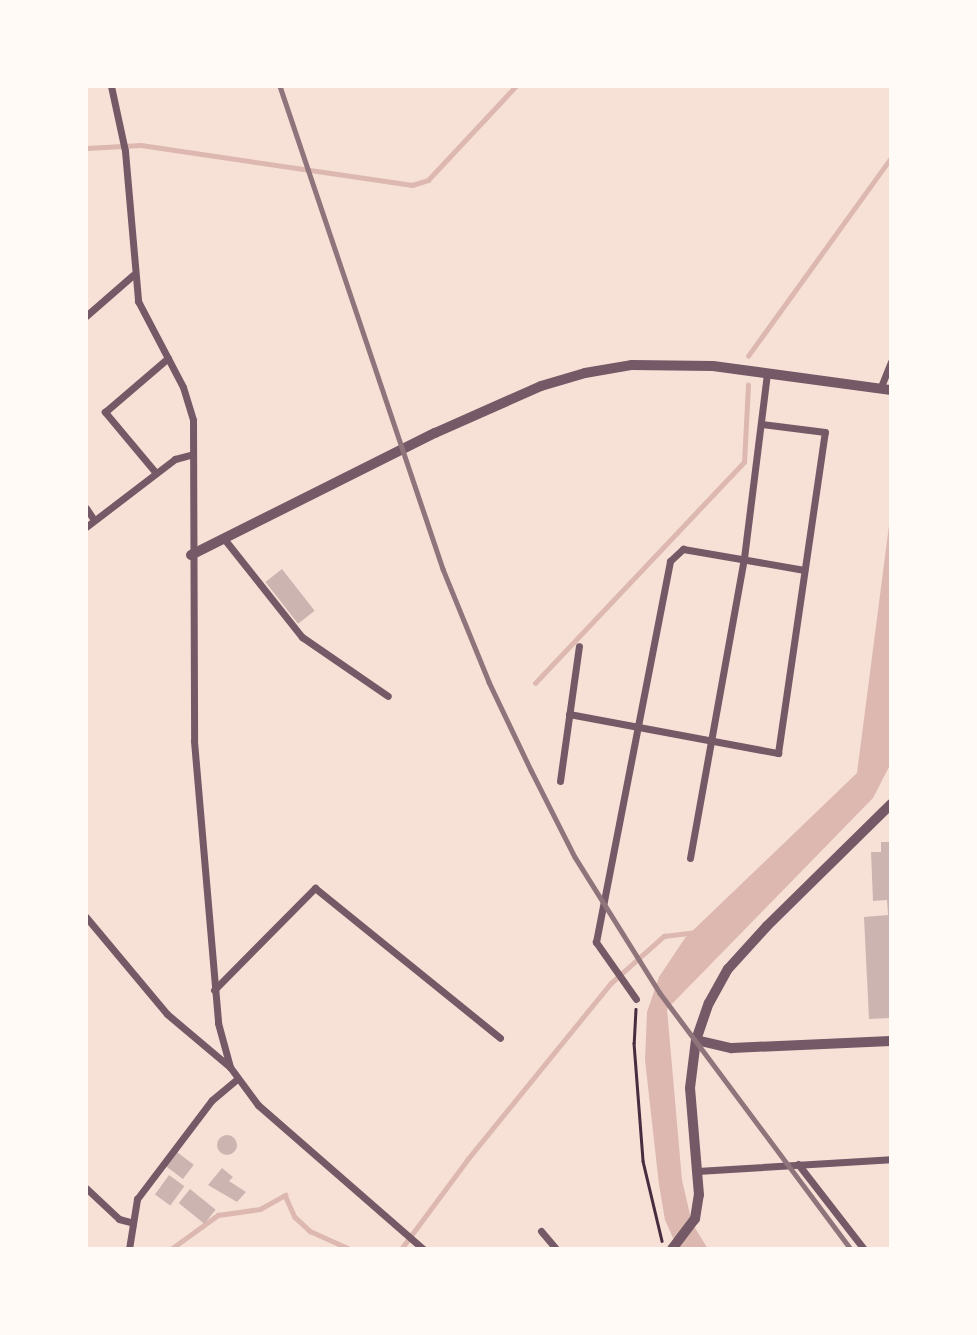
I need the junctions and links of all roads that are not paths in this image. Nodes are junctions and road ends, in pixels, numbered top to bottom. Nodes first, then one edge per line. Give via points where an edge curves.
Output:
1 (111, 86) edge
2 (132, 275) junction
3 (86, 316) edge
4 (168, 358) junction
5 (891, 362) edge
6 (767, 373) junction
7 (886, 390) edge
8 (761, 424) junction
9 (190, 455) junction
10 (156, 473) junction
11 (86, 508) edge
12 (94, 520) junction
13 (86, 527) edge
14 (225, 540) junction
15 (191, 555) junction
16 (744, 558) junction
17 (804, 570) junction
18 (579, 646) dead end
19 (388, 696) dead end
20 (569, 714) junction
21 (641, 726) junction
22 (713, 739) junction
23 (560, 781) dead end
24 (891, 804) edge
25 (690, 858) dead end
26 (86, 917) edge
27 (214, 990) junction
28 (636, 999) road end
29 (500, 1038) dead end
30 (696, 1040) junction
31 (891, 1041) edge
32 (230, 1067) junction
33 (236, 1080) junction
34 (891, 1159) edge
35 (798, 1164) junction
36 (698, 1171) junction
37 (86, 1188) edge
38 (130, 1222) junction
39 (541, 1231) dead end
40 (668, 1248) edge
41 (129, 1249) edge
42 (423, 1249) edge
43 (556, 1249) edge
44 (864, 1249) edge

1 - 2 street via 125,151
2 - 3 street
2 - 4 street via 138,301
4 - 9 street via 194,420
4 - 10 street via 106,412
5 - 7 street
6 - 7 street
6 - 8 street
6 - 14 street via 713,366 632,365 541,386 435,433
8 - 16 street
8 - 17 street via 825,432
9 - 10 street
9 - 15 street
10 - 12 street
11 - 12 street
12 - 13 street
14 - 15 street
14 - 19 street via 302,638
15 - 27 street via 194,741
16 - 17 street
16 - 21 street via 683,549 670,561
16 - 22 street
17 - 22 street via 778,753
18 - 20 street
20 - 21 street
20 - 23 street
21 - 22 street
21 - 28 street via 596,942
22 - 25 street
24 - 30 street via 728,969
26 - 32 street via 167,1014
27 - 29 street via 315,888
27 - 32 street
30 - 31 street via 732,1048
30 - 36 street via 690,1088
32 - 33 street
33 - 38 street via 212,1100 155,1172 137,1199
33 - 42 street via 285,1132
34 - 35 street
35 - 36 street
35 - 44 street
36 - 40 street via 695,1219
37 - 38 street via 119,1219
38 - 41 street
39 - 43 street

